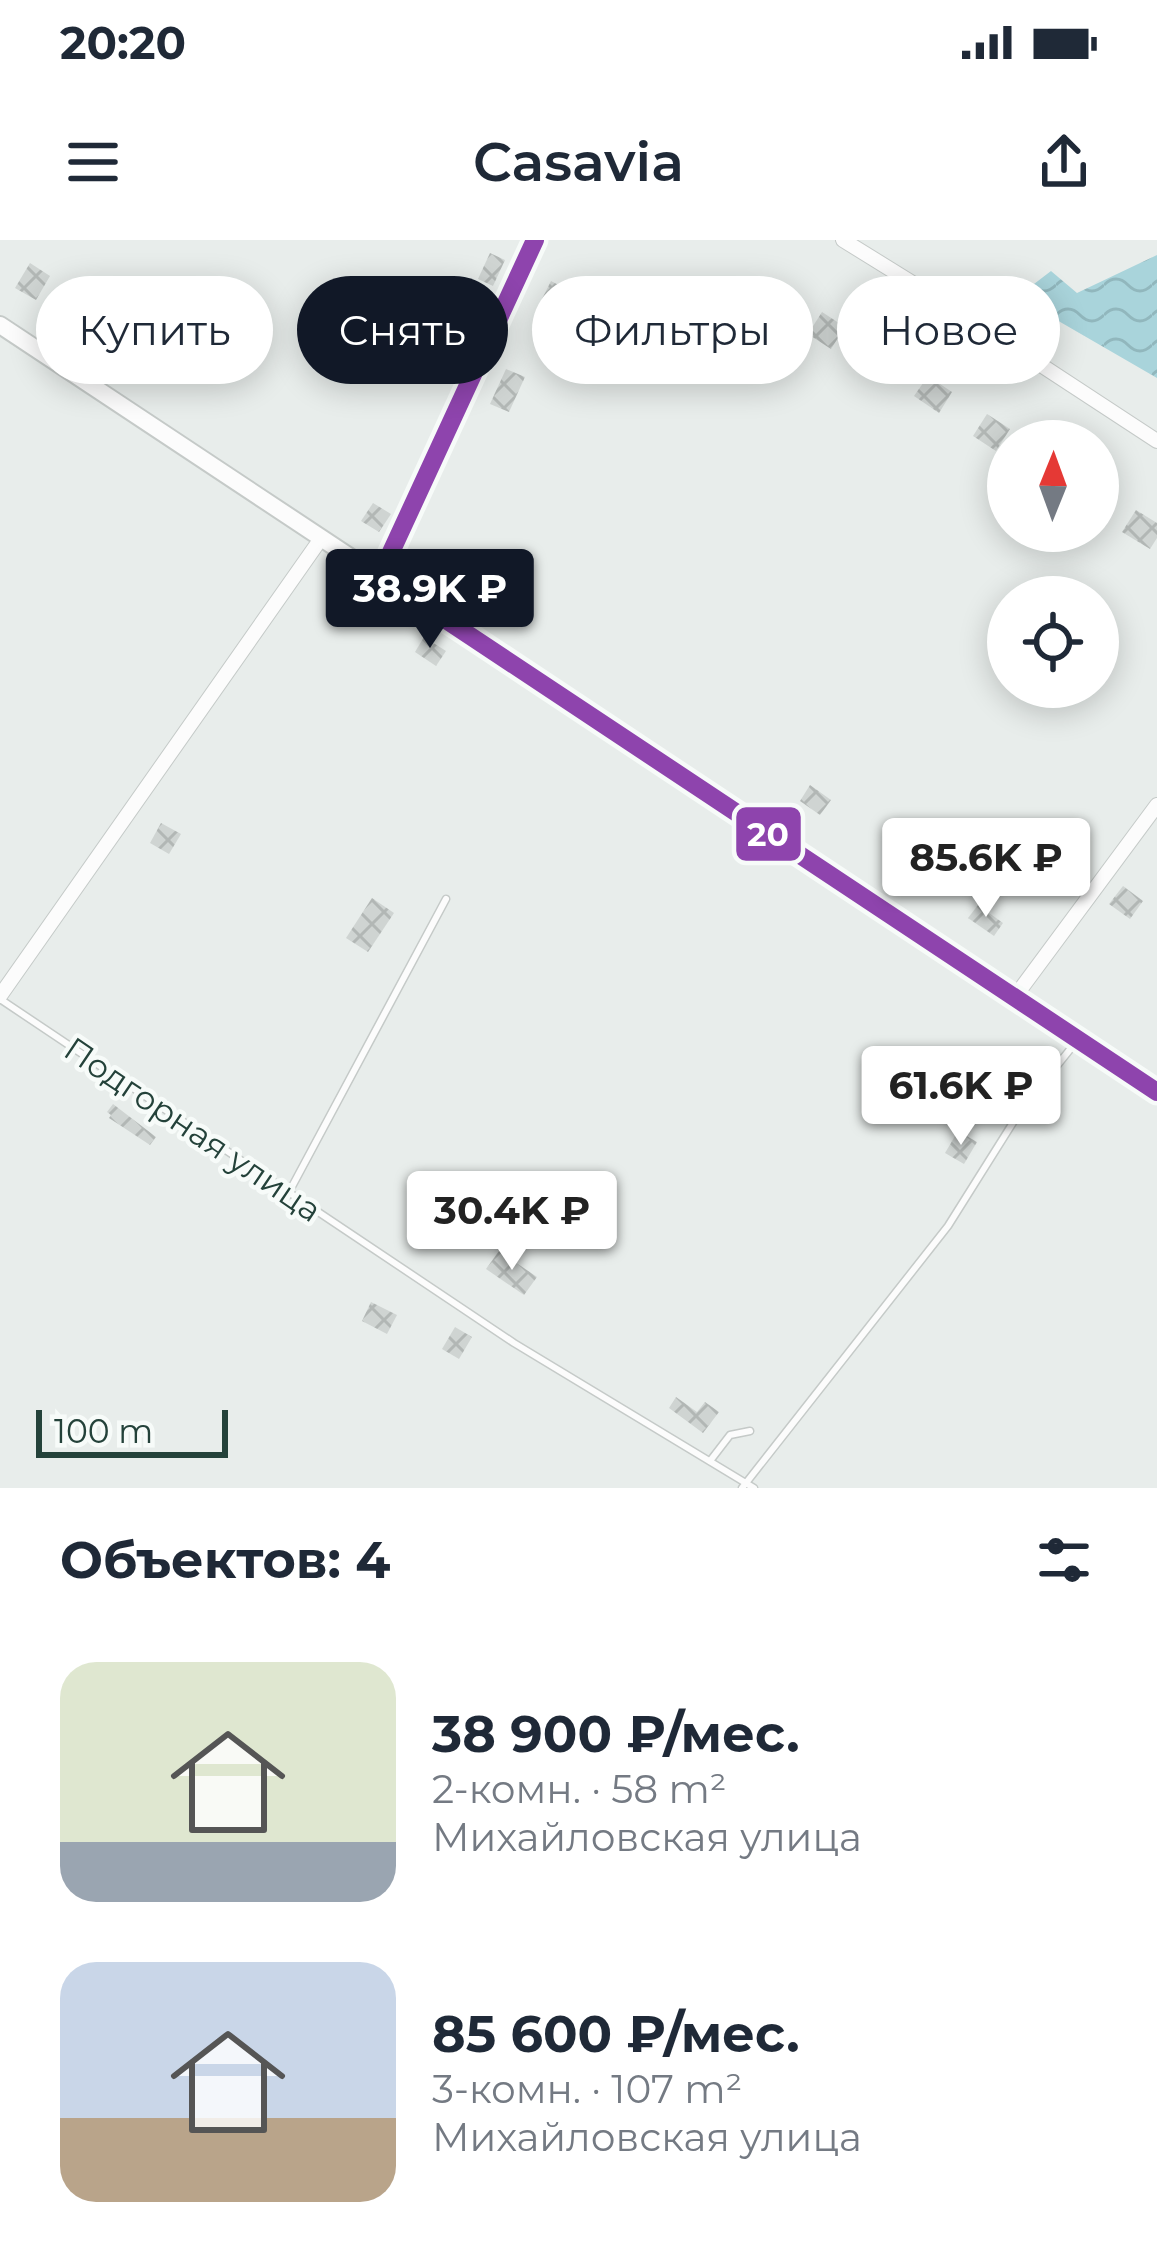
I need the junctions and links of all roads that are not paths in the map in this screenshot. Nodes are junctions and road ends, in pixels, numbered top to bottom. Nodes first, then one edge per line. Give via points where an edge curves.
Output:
1 (535, 240) edge
2 (843, 240) edge
3 (0, 325) edge
4 (1157, 441) edge
5 (320, 540) junction
6 (380, 576) junction
7 (1157, 805) edge
8 (446, 899) dead end
9 (0, 997) edge
10 (1014, 998) junction
11 (1078, 1039) junction
12 (1157, 1092) edge
13 (288, 1194) junction
14 (750, 1431) dead end
15 (710, 1461) junction
16 (747, 1486) edge

1 - 6 street
2 - 4 street
3 - 5 street
5 - 6 street
5 - 9 street
6 - 10 street
7 - 10 street
8 - 13 lane
9 - 13 lane, Подгорная улица
10 - 11 street
11 - 12 street
11 - 16 lane via 1019,1113 948,1226
13 - 15 lane, Подгорная улица
14 - 15 lane via 730,1435
15 - 16 lane, Подгорная улица

